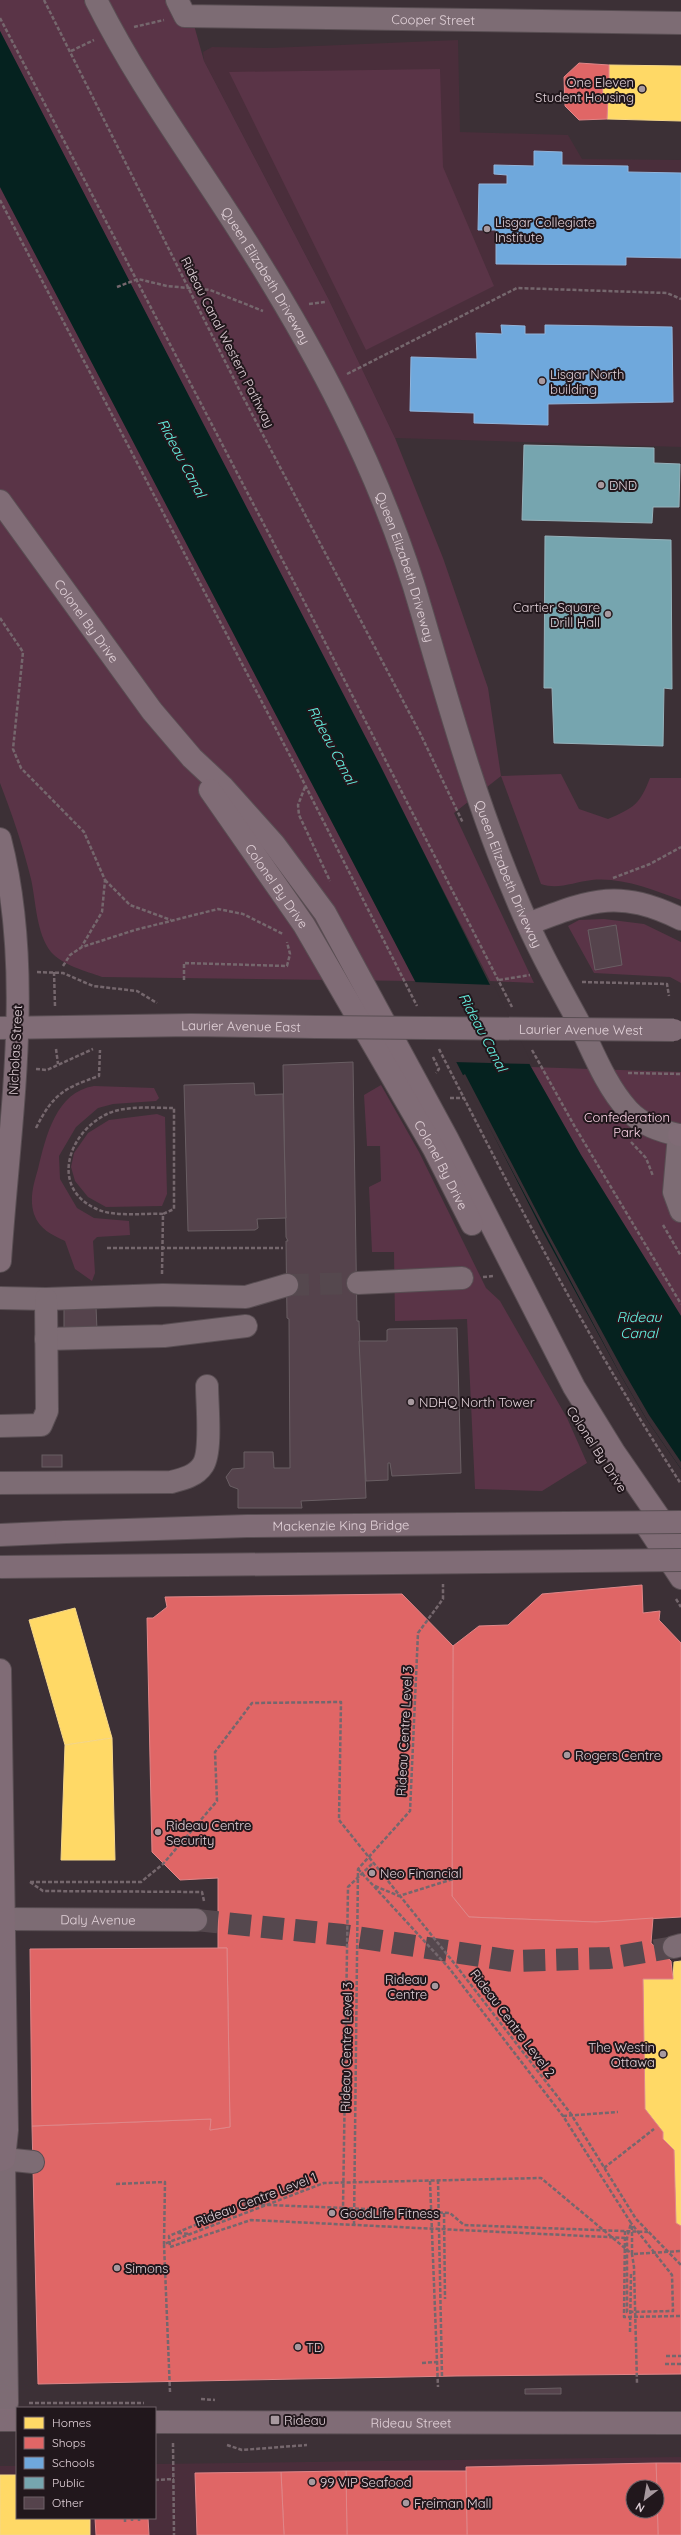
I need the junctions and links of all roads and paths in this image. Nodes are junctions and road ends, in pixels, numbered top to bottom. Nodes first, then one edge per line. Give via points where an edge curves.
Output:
1 (44, 0) edge
2 (96, 0) edge
3 (181, 8) edge
4 (0, 18) edge
5 (681, 23) edge
6 (82, 46) dead end
7 (71, 51) junction
8 (0, 200) edge
9 (138, 279) junction
10 (117, 287) dead end
11 (190, 288) junction
12 (681, 299) edge
13 (329, 383) junction
14 (0, 501) edge
15 (0, 618) edge
16 (398, 692) dead end
17 (192, 758) junction
18 (0, 839) edge
19 (681, 847) edge
20 (612, 879) dead end
21 (105, 880) junction
22 (681, 919) edge
23 (173, 921) junction
24 (528, 924) junction
25 (82, 947) junction
26 (63, 966) dead end
27 (37, 972) dead end
28 (54, 972) junction
29 (534, 974) dead end
30 (184, 980) dead end
31 (499, 980) junction
32 (582, 982) dead end
33 (54, 987) dead end
34 (670, 996) dead end
35 (164, 1008) dead end
36 (513, 1008) dead end
37 (418, 1009) dead end
38 (482, 1027) joint
39 (9, 1028) edge
40 (677, 1030) edge
41 (436, 1043) dead end
42 (530, 1044) dead end
43 (100, 1050) dead end
44 (56, 1052) dead end
45 (41, 1070) dead end
46 (626, 1073) dead end
47 (681, 1074) edge
48 (36, 1128) dead end
49 (680, 1135) edge
50 (681, 1211) edge
51 (163, 1214) junction
52 (107, 1248) dead end
53 (161, 1248) junction
54 (284, 1248) dead end
55 (0, 1261) edge
56 (462, 1278) dead end
57 (358, 1283) tunnel mouth
58 (287, 1285) tunnel mouth
59 (163, 1295) junction
60 (0, 1298) edge
61 (46, 1299) junction
62 (681, 1304) edge
63 (246, 1326) dead end
64 (46, 1339) junction
65 (207, 1386) dead end
66 (0, 1426) edge
67 (0, 1483) edge
68 (681, 1484) edge
69 (681, 1522) edge
70 (0, 1535) edge
71 (681, 1549) edge
72 (681, 1560) edge
73 (0, 1567) edge
74 (681, 1578) edge
75 (443, 1582) dead end
76 (0, 1670) edge
77 (372, 1864) junction
78 (358, 1869) junction
79 (453, 1879) dead end
80 (372, 1884) junction
81 (399, 1896) junction
82 (201, 1913) joint
83 (1, 1920) edge
84 (618, 2112) dead end
85 (563, 2116) junction
86 (654, 2129) dead end
87 (2, 2160) edge
88 (33, 2162) dead end
89 (604, 2168) junction
90 (430, 2180) junction
91 (438, 2180) junction
92 (116, 2184) dead end
93 (343, 2208) junction
94 (438, 2213) junction
95 (444, 2213) junction
96 (631, 2223) junction
97 (354, 2225) junction
98 (438, 2230) junction
99 (624, 2231) junction
100 (632, 2231) junction
101 (178, 2232) junction
102 (648, 2232) junction
103 (192, 2234) junction
104 (627, 2238) junction
105 (164, 2244) junction
106 (681, 2251) edge
107 (632, 2254) junction
108 (681, 2265) edge
109 (634, 2274) junction
110 (445, 2299) dead end
111 (681, 2316) edge
112 (630, 2332) dead end
113 (666, 2356) dead end
114 (681, 2356) edge
115 (437, 2362) junction
116 (422, 2363) dead end
117 (665, 2364) dead end
118 (681, 2364) edge
119 (442, 2377) dead end
120 (637, 2383) dead end
121 (438, 2387) dead end
122 (170, 2392) dead end
123 (198, 2400) dead end
124 (218, 2402) dead end
125 (156, 2412) edge
126 (8, 2414) edge
127 (676, 2421) edge
128 (173, 2441) dead end
129 (174, 2479) junction
130 (156, 2480) edge
131 (174, 2535) edge

1 - 7 path, Rideau Canal Western Pathway
2 - 13 street, Queen Elizabeth Driveway via 138,76 233,220
3 - 5 street, Cooper Street
4 - 9 path via 54,126
6 - 7 path
7 - 11 path, Rideau Canal Western Pathway
8 - 37 path via 295,766
9 - 10 path
9 - 11 path
9 - 31 path
11 - 16 path, Rideau Canal Western Pathway via 241,393
12 - 13 path via 667,293 517,288
13 - 24 street, Queen Elizabeth Driveway via 371,470 404,556 492,839
14 - 17 main road, Colonel By Drive via 152,711
15 - 21 path via 23,652 13,749 21,768 84,832
17 - 71 main road, Colonel By Drive via 223,787 274,844 325,913 447,1138 574,1387 614,1452
17 - 74 main road, Colonel By Drive via 214,796 304,926 434,1149 560,1391
18 - 39 main road, Nicholas Street via 16,927
19 - 20 path via 650,864
21 - 23 path via 130,905
21 - 25 path via 102,912
22 - 24 main road via 645,905 604,899 586,902
23 - 25 path
23 - 30 path via 218,909 243,914 286,935 290,954 287,966 184,963
24 - 49 street, Queen Elizabeth Driveway via 622,1102 646,1124
25 - 26 path via 70,956
27 - 28 path
28 - 33 path
28 - 35 path via 71,975 93,986 137,990
29 - 31 path
31 - 36 path
32 - 34 path via 667,984
38 - 39 main road, Laurier Avenue East, bridge via 192,1025
38 - 40 main road, Laurier Avenue West, bridge
39 - 55 main road, Nicholas Street
41 - 68 path via 526,1220 631,1407
42 - 62 path via 571,1120
43 - 48 path via 99,1076 66,1088 52,1102
44 - 45 path via 58,1064
46 - 47 path
49 - 50 street via 674,1192
51 - 51 path via 174,1209 174,1108 136,1108 108,1113 88,1127 73,1145 67,1165 70,1181 82,1199 100,1210
51 - 53 path
52 - 53 path
53 - 54 path
53 - 59 path
56 - 57 street
58 - 59 street via 246,1297
59 - 61 street
60 - 61 street
61 - 64 street
63 - 64 street via 164,1336
64 - 66 street via 47,1412 41,1425
65 - 67 street via 208,1442 203,1465 190,1477 171,1482
69 - 70 main road, Mackenzie King Bridge, bridge via 247,1526
72 - 73 main road, bridge
75 - 78 path, Rideau Centre Level 3 via 443,1599 418,1633 410,1811
76 - 83 main road
77 - 81 path, Rideau Centre Level 2
77 - 82 path, Rideau Centre Level 2 via 339,1820 341,1702 252,1703 215,1752 217,1801 163,1864 141,1882 30,1882 43,1891 202,1892
77 - 93 path via 348,1887
78 - 80 path
78 - 97 path, Rideau Centre Level 3
79 - 81 path
80 - 81 path
80 - 85 path via 449,1968
81 - 89 path, Rideau Centre Level 2 via 454,1962 571,2114
82 - 83 street, Daly Avenue
83 - 87 main road via 7,2130
84 - 85 path
85 - 96 path
86 - 89 path
87 - 88 street
87 - 126 street
89 - 102 path, Rideau Centre Level 2 via 636,2219
90 - 91 path, Rideau Centre Level 1
90 - 103 path, Rideau Centre Level 1 via 324,2183
90 - 115 path
91 - 94 path
91 - 107 path, Rideau Centre Level 1 via 541,2178
92 - 105 path via 165,2182
93 - 94 path
93 - 101 path via 245,2204
94 - 95 path
94 - 98 path
95 - 99 path via 450,2213 464,2225
95 - 110 path
96 - 100 path
96 - 104 path
96 - 104 path via 672,2275 673,2311 628,2312
97 - 98 path
97 - 101 path via 251,2220 170,2247 169,2236
98 - 104 path
98 - 119 path
99 - 100 path
99 - 111 path via 624,2317
100 - 102 path
100 - 107 path
101 - 103 path
102 - 108 path, Rideau Centre Level 2
103 - 105 path, Rideau Centre Level 1
105 - 122 path
106 - 107 path
107 - 109 path
109 - 112 path via 631,2274
109 - 120 path
113 - 114 path
115 - 116 path
115 - 121 path
117 - 118 path
123 - 124 path via 212,2398
125 - 127 main road, Rideau Street
128 - 129 path
129 - 130 path
129 - 131 path

